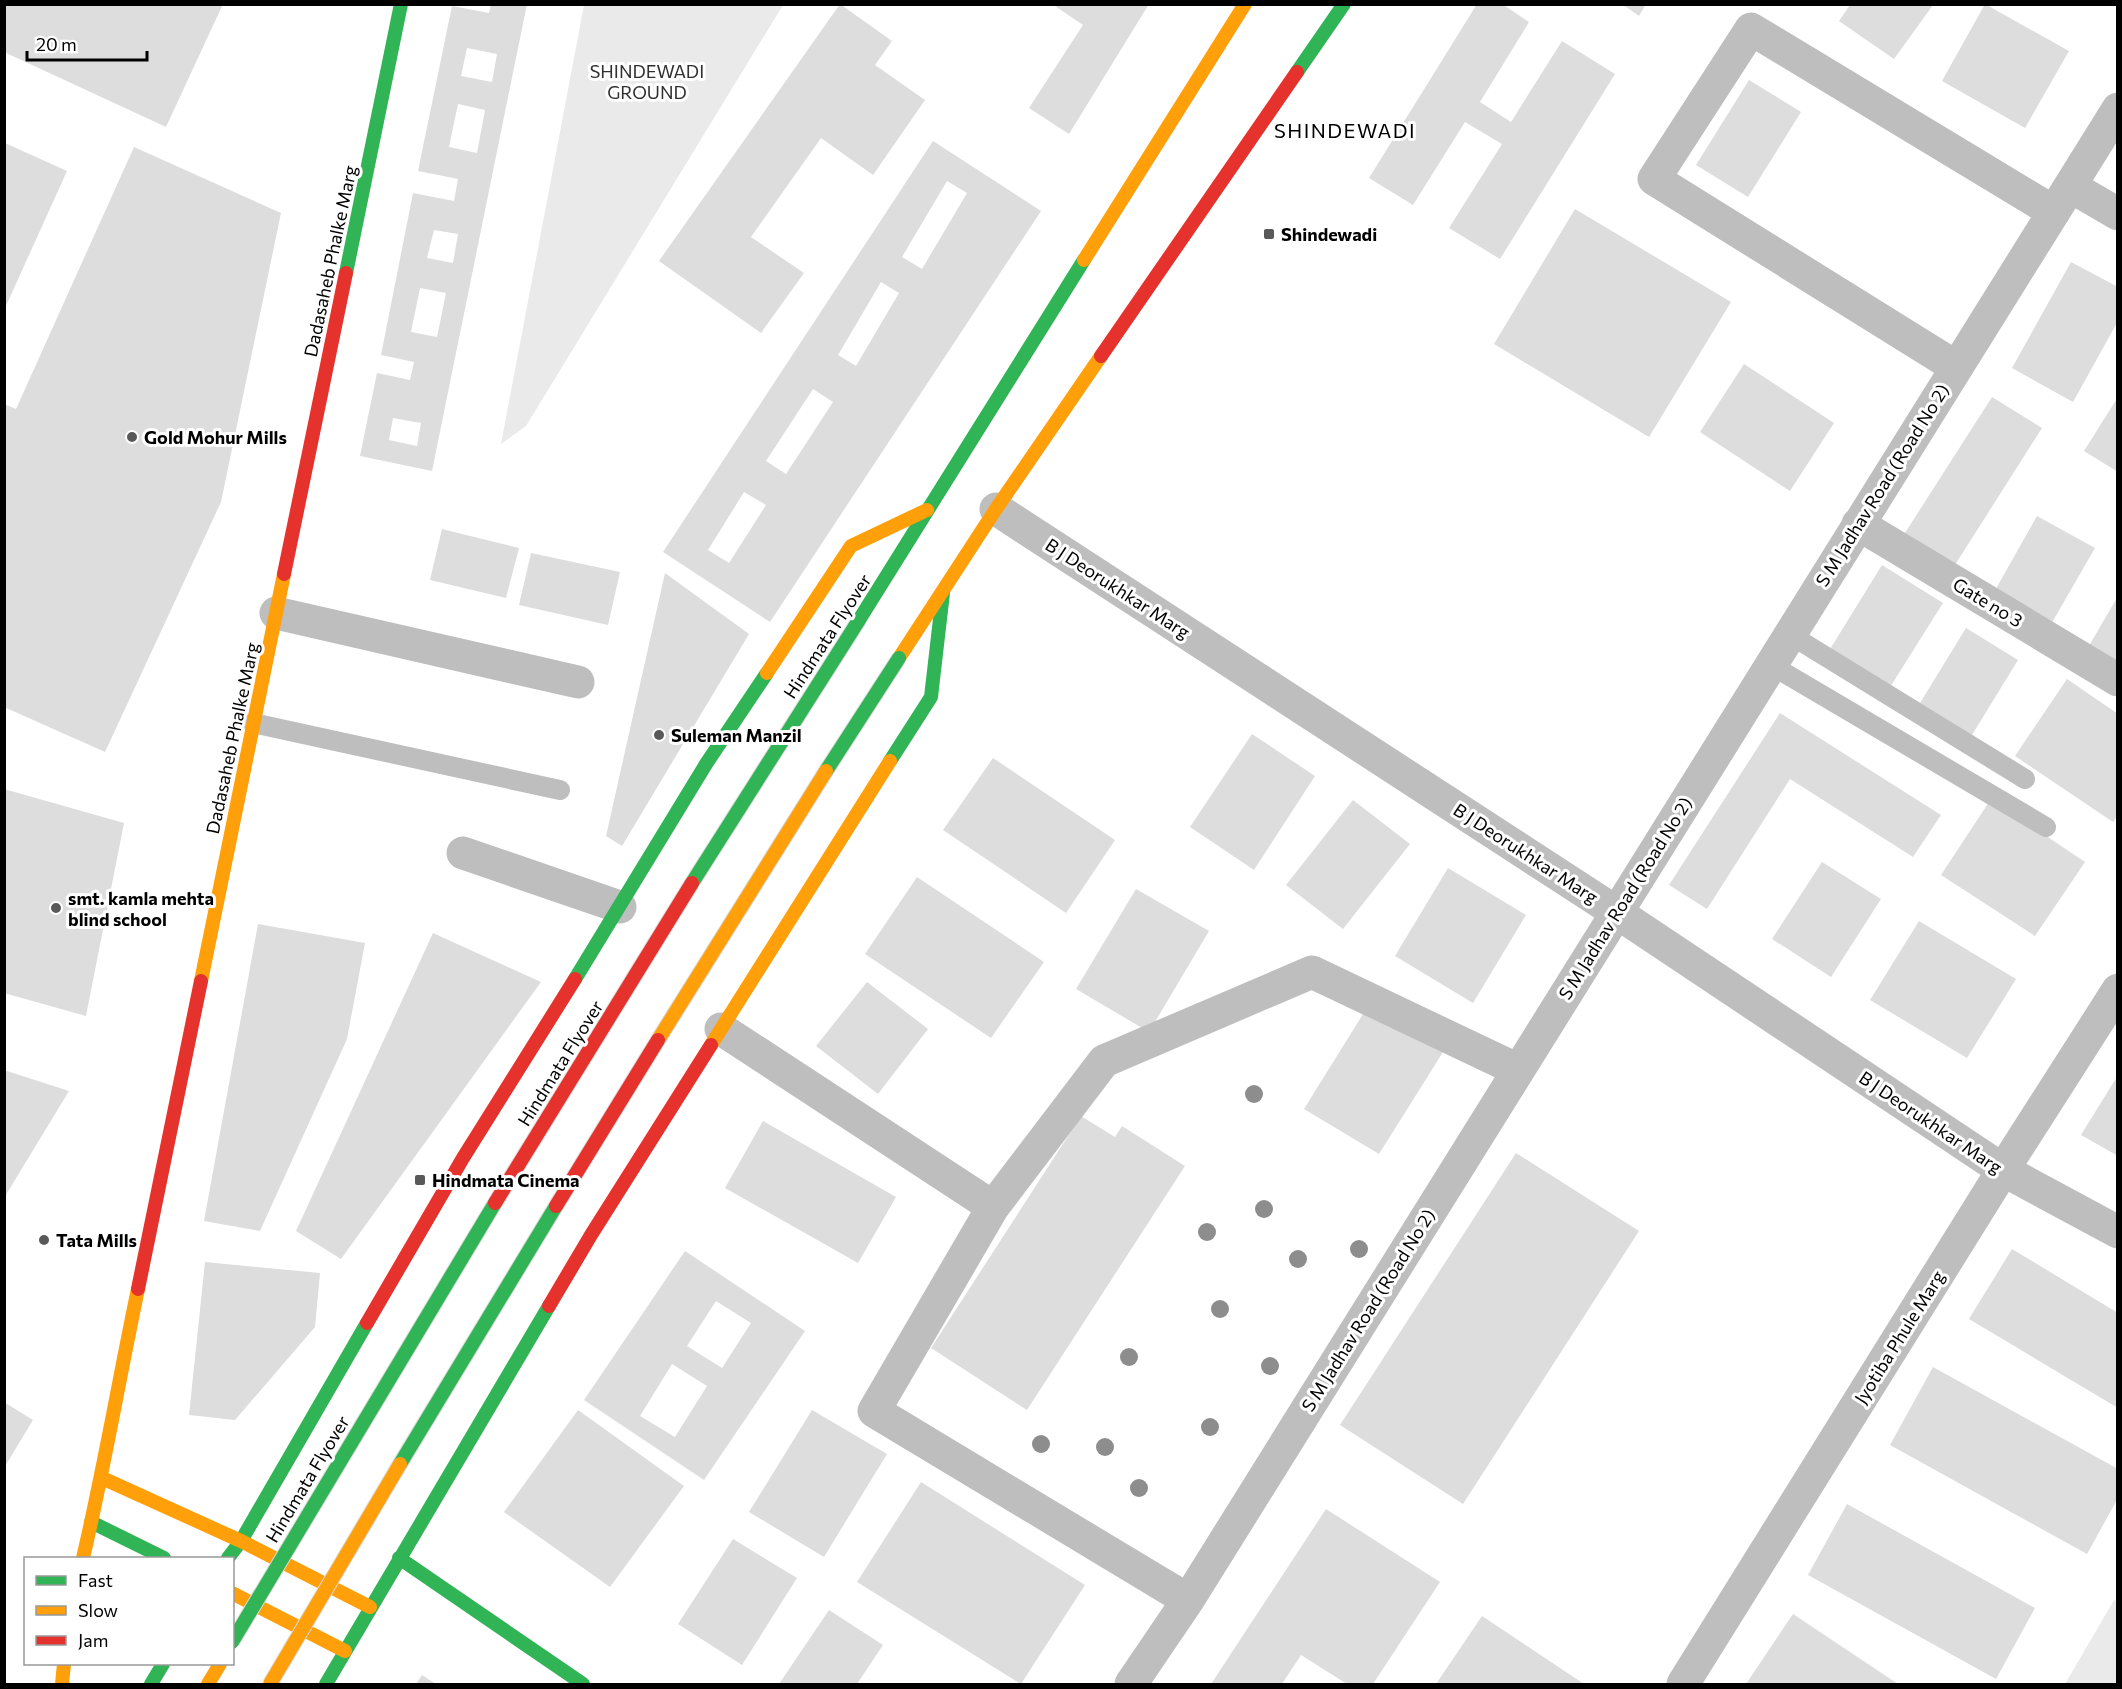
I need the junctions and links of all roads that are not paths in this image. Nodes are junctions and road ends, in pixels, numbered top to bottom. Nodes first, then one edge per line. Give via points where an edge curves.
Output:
1 (401, 4) edge
2 (1245, 4) edge
3 (1344, 4) edge
4 (2118, 110) edge
5 (2062, 199) junction
6 (2118, 214) edge
7 (1956, 367) junction
8 (996, 508) junction
9 (927, 510) junction
10 (1858, 524) junction
11 (943, 593) junction
12 (276, 613) junction
13 (1789, 634) junction
14 (1771, 665) junction
15 (2118, 680) edge
16 (578, 682) dead end
17 (254, 723) junction
18 (2025, 779) dead end
19 (560, 790) dead end
20 (2046, 827) dead end
21 (463, 853) dead end
22 (620, 907) junction
23 (1616, 912) junction
24 (2118, 990) edge
25 (721, 1029) junction
26 (1518, 1070) junction
27 (2003, 1170) junction
28 (993, 1208) junction
29 (2118, 1232) edge
30 (102, 1478) junction
31 (92, 1522) junction
32 (241, 1541) junction
33 (83, 1557) edge
34 (162, 1557) edge
35 (229, 1557) edge
36 (399, 1558) junction
37 (234, 1594) edge
38 (1188, 1600) junction
39 (370, 1607) junction
40 (234, 1639) edge
41 (345, 1651) junction
42 (64, 1665) edge
43 (162, 1665) edge
44 (219, 1665) edge
45 (62, 1684) edge
46 (151, 1684) edge
47 (208, 1684) edge
48 (270, 1684) edge
49 (326, 1684) edge
50 (583, 1684) edge
51 (1131, 1684) edge
52 (1683, 1684) edge

1 - 12 main road, Dadasaheb Phalke Marg
2 - 9 main road, Hindmata Flyover
3 - 8 main road
4 - 5 street, S M Jadhav Road (Road No 2)
5 - 6 street
5 - 7 street, S M Jadhav Road (Road No 2)
5 - 7 street via 1751,29 1654,179
7 - 10 street, S M Jadhav Road (Road No 2)
8 - 11 main road
8 - 23 street, B J Deorukhkar Marg
9 - 22 main road via 851,546 706,764
9 - 40 main road, Hindmata Flyover, bridge via 742,801
10 - 13 street, S M Jadhav Road (Road No 2)
10 - 15 street, Gate no 3
11 - 25 main road via 932,697
11 - 48 main road, bridge via 795,819 559,1201
12 - 16 street
12 - 17 main road, Dadasaheb Phalke Marg
13 - 14 street, S M Jadhav Road (Road No 2)
13 - 18 lane
14 - 20 lane
14 - 23 street, S M Jadhav Road (Road No 2)
17 - 19 lane
17 - 30 main road, Dadasaheb Phalke Marg
21 - 22 street
22 - 32 main road via 463,1158
23 - 26 street, S M Jadhav Road (Road No 2)
23 - 27 street, B J Deorukhkar Marg
24 - 27 street, Jyotiba Phule Marg
25 - 28 street
25 - 36 main road via 591,1235
26 - 28 street via 1312,972 1104,1061
26 - 38 street, S M Jadhav Road (Road No 2)
27 - 29 street, B J Deorukhkar Marg
27 - 52 street, Jyotiba Phule Marg
28 - 38 street via 874,1411
30 - 31 main road, Dadasaheb Phalke Marg
30 - 32 main road
31 - 33 main road, Dadasaheb Phalke Marg
31 - 34 main road
32 - 35 main road
32 - 39 main road
36 - 39 main road
36 - 50 main road
37 - 41 main road
38 - 51 street, S M Jadhav Road (Road No 2)
39 - 41 main road
41 - 49 main road
42 - 45 main road
43 - 46 main road
44 - 47 main road

